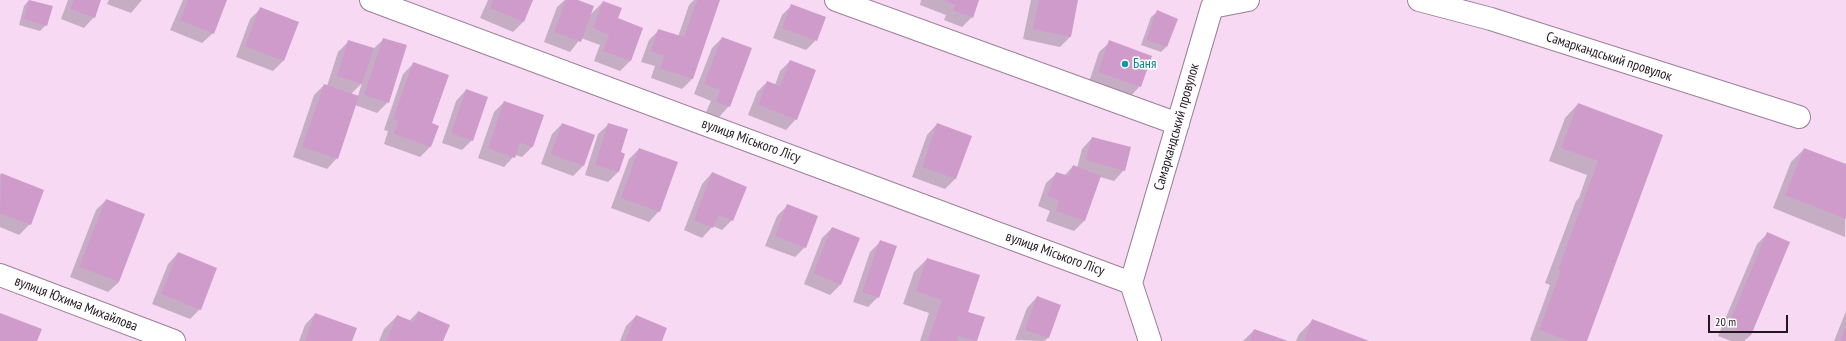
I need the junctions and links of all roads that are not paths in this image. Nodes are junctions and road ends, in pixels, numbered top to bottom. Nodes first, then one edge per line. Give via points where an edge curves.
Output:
1 (371, 0) edge
2 (836, 0) edge
3 (1248, 0) edge
4 (1419, 0) edge
5 (1799, 117) dead end
6 (1178, 124) junction
7 (0, 275) edge
8 (1131, 283) junction
9 (174, 341) edge
10 (1150, 341) edge

1 - 8 street, вулиця Міського Лісу
2 - 6 street
3 - 6 street, Самаркандський провулок via 1212,7
4 - 5 street, Самаркандський провулок via 1498,22
6 - 8 street, Самаркандський провулок
7 - 9 street, вулиця Юхима Михайлова
8 - 10 street

